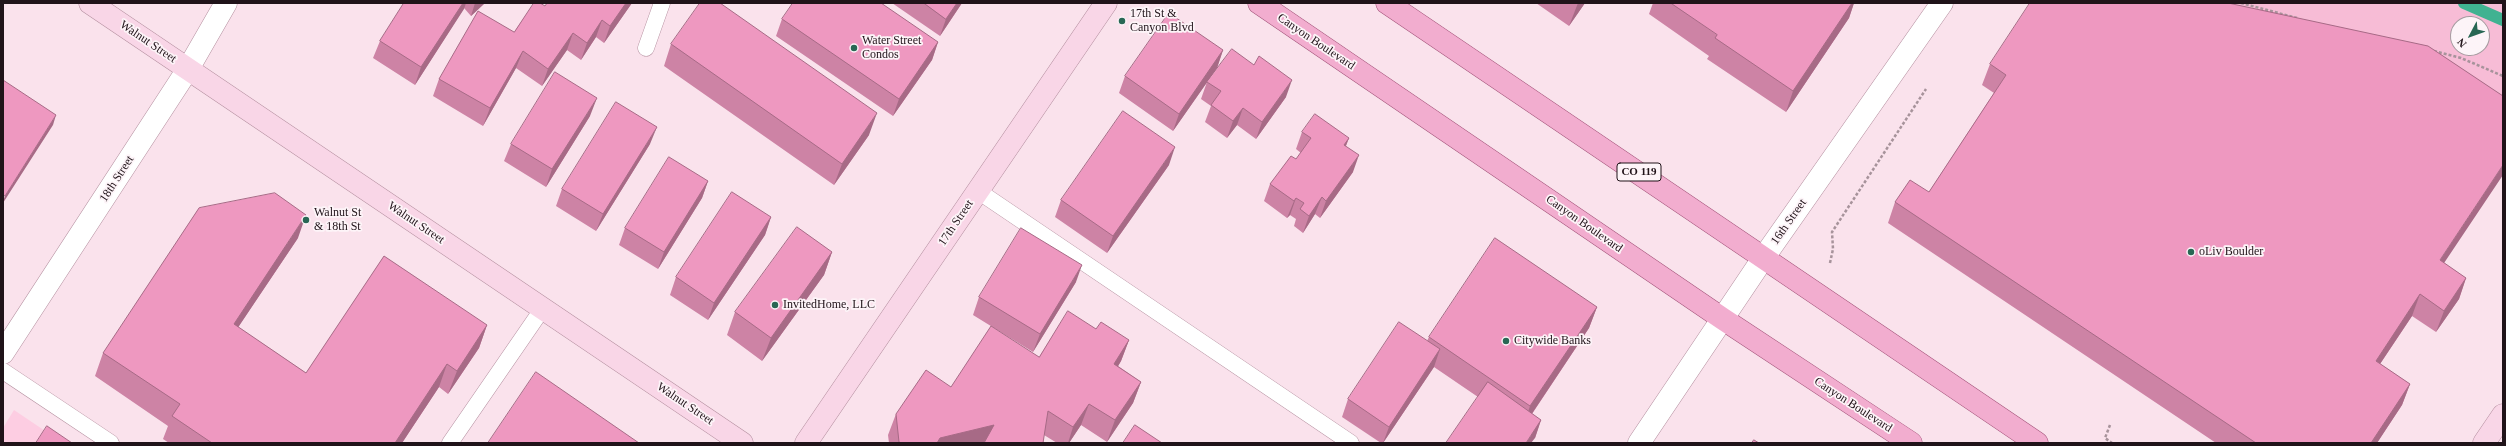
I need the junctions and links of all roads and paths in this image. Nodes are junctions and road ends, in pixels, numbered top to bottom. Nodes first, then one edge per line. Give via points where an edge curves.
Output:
1 (90, 3) edge
2 (226, 3) edge
3 (662, 3) edge
4 (1106, 3) edge
5 (1259, 3) edge
6 (1387, 3) edge
7 (1942, 3) edge
8 (2242, 3) edge
9 (2301, 19) edge
10 (646, 48) dead end
11 (2430, 50) edge
12 (188, 69) junction
13 (2503, 76) edge
14 (1926, 89) dead end
15 (978, 191) junction
16 (1764, 257) junction
17 (1830, 264) dead end
18 (543, 308) junction
19 (1723, 319) junction
20 (3, 353) edge
21 (3, 371) edge
22 (2503, 415) edge
23 (2110, 425) dead end
24 (111, 443) edge
25 (450, 443) edge
26 (742, 443) edge
27 (806, 443) edge
28 (1351, 443) edge
29 (1639, 443) edge
30 (1911, 443) edge
31 (2037, 443) edge
32 (2112, 443) edge
33 (2484, 443) edge

1 - 12 street, Walnut Street
2 - 12 street, 18th Street
3 - 10 lane
4 - 15 street, 17th Street
5 - 19 main road, Canyon Boulevard
6 - 16 main road, CO 119
7 - 16 street, 16th Street
8 - 9 path
11 - 13 path via 2461,58
12 - 18 street, Walnut Street
12 - 20 street, 18th Street
14 - 17 path via 1832,232 1833,249
15 - 27 street, 17th Street
15 - 28 lane
16 - 19 street, 16th Street
16 - 31 main road, CO 119
18 - 25 lane
18 - 26 street, Walnut Street
19 - 29 street, 16th Street
19 - 30 main road, Canyon Boulevard
21 - 24 lane
22 - 33 street
23 - 32 path via 2105,438

